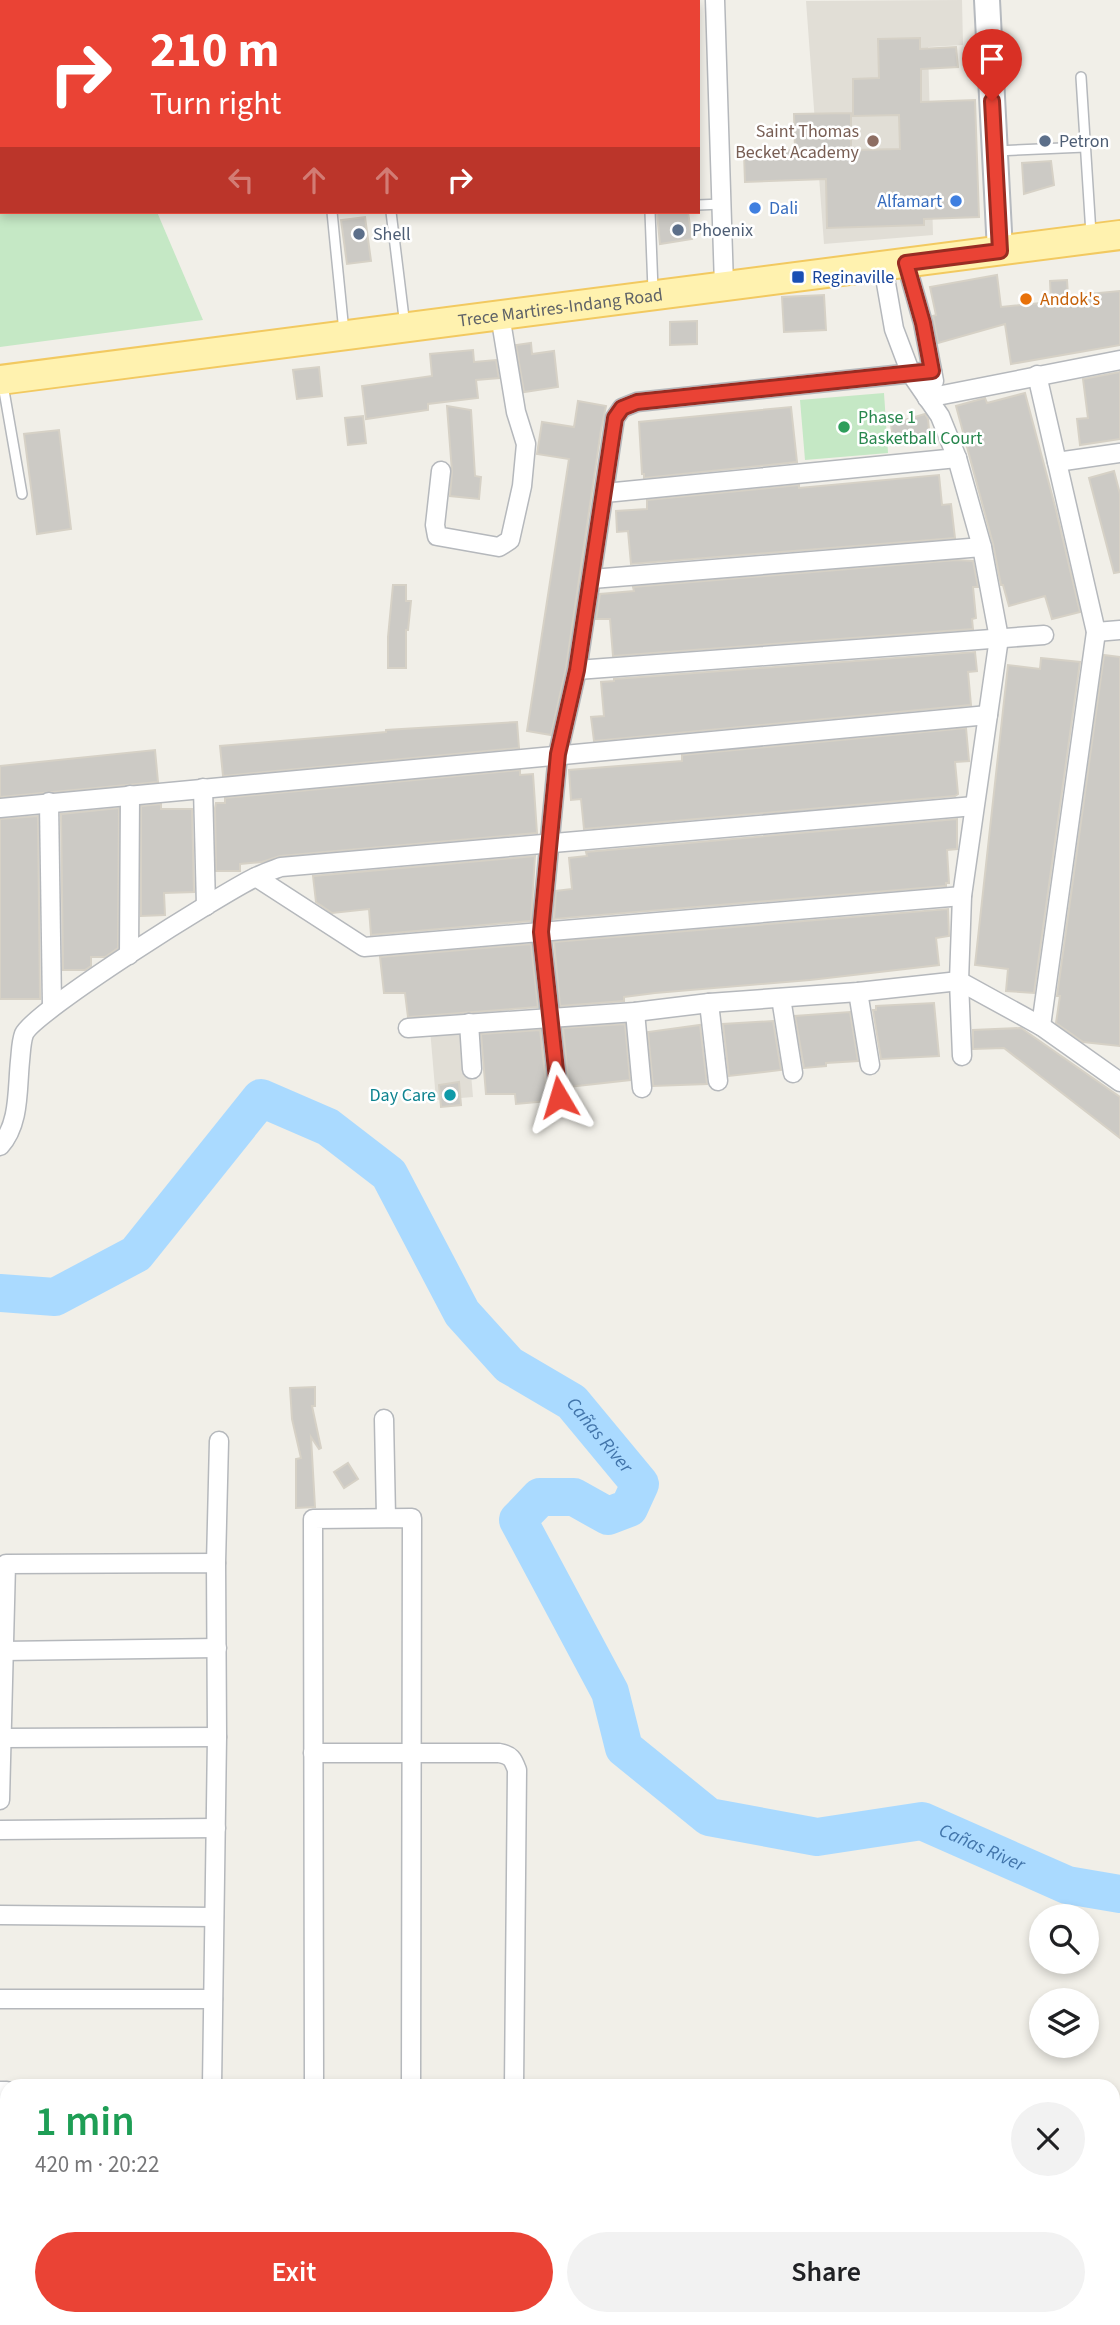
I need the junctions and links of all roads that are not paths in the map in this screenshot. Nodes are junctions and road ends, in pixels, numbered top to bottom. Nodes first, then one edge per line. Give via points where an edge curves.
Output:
1 (715, 0) edge
2 (987, 0) edge
3 (1081, 77) dead end
4 (1085, 146) junction
5 (995, 151) junction
6 (722, 204) junction
7 (700, 205) edge
8 (332, 214) edge
9 (391, 214) edge
10 (650, 214) edge
11 (1120, 235) edge
12 (1092, 239) junction
13 (1000, 251) junction
14 (895, 265) junction
15 (724, 286) junction
16 (653, 296) junction
17 (500, 315) junction
18 (405, 327) junction
19 (344, 335) junction
20 (1120, 360) edge
21 (932, 371) junction
22 (911, 374) junction
23 (1037, 375) junction
24 (1, 380) edge
25 (932, 397) junction
26 (1120, 453) edge
27 (957, 458) junction
28 (1057, 462) junction
29 (441, 471) dead end
30 (605, 493) junction
31 (22, 494) dead end
32 (982, 547) junction
33 (592, 579) junction
34 (1120, 630) edge
35 (1097, 632) junction
36 (1044, 635) dead end
37 (999, 638) junction
38 (577, 670) junction
39 (988, 715) junction
40 (558, 754) junction
41 (204, 788) junction
42 (130, 795) junction
43 (49, 802) junction
44 (974, 806) junction
45 (0, 808) edge
46 (550, 843) junction
47 (256, 877) junction
48 (962, 896) junction
49 (206, 906) junction
50 (541, 932) junction
51 (129, 955) junction
52 (959, 981) junction
53 (858, 992) junction
54 (781, 998) junction
55 (709, 1003) junction
56 (52, 1007) junction
57 (635, 1012) junction
58 (550, 1017) junction
59 (469, 1023) junction
60 (1041, 1026) junction
61 (408, 1028) dead end
62 (962, 1056) dead end
63 (870, 1065) dead end
64 (472, 1069) dead end
65 (793, 1073) dead end
66 (718, 1081) dead end
67 (1120, 1082) edge
68 (642, 1088) dead end
69 (559, 1097) dead end
70 (0, 1146) edge
71 (384, 1419) dead end
72 (219, 1441) dead end
73 (386, 1517) junction
74 (216, 1563) junction
75 (217, 1648) junction
76 (3, 1651) junction
77 (1, 1682) edge
78 (217, 1737) junction
79 (3, 1738) junction
80 (411, 1752) junction
81 (313, 1753) junction
82 (0, 1800) edge
83 (216, 1828) junction
84 (0, 1830) edge
85 (0, 1914) edge
86 (214, 1917) junction
87 (0, 1999) edge
88 (213, 1999) junction
89 (212, 2079) edge
90 (314, 2079) edge
91 (411, 2079) edge
92 (514, 2079) edge

1 - 6 street
2 - 5 street
3 - 4 lane
4 - 5 lane
4 - 12 lane
5 - 13 street
6 - 7 lane
6 - 15 street
8 - 19 lane
9 - 18 lane
10 - 16 lane
11 - 12 main road, Trece Martires-Indang Road
12 - 13 main road, Trece Martires-Indang Road
13 - 14 main road, Trece Martires-Indang Road
14 - 15 main road, Trece Martires-Indang Road
14 - 21 street via 923,323
14 - 22 street via 894,329
15 - 16 main road, Trece Martires-Indang Road
16 - 17 main road, Trece Martires-Indang Road
17 - 18 main road, Trece Martires-Indang Road
17 - 29 street via 526,444 522,486 506,545 437,536
18 - 19 main road, Trece Martires-Indang Road
19 - 24 main road, Trece Martires-Indang Road
20 - 23 street
21 - 22 street
21 - 25 street
22 - 25 street
22 - 30 street via 637,402 622,408 615,418
23 - 25 street
23 - 28 street
24 - 31 lane
25 - 27 street
26 - 28 street
27 - 30 street
27 - 32 street
28 - 35 street
30 - 33 street
32 - 33 street
32 - 37 street
33 - 38 street
34 - 35 street
35 - 60 street
36 - 37 street
37 - 38 street
37 - 39 street
38 - 40 street
39 - 40 street
39 - 44 street
40 - 41 street
40 - 46 street
41 - 42 street
41 - 49 street
42 - 43 street
42 - 51 street
43 - 45 street
43 - 56 street
44 - 46 street
44 - 48 street
46 - 47 street via 281,867
46 - 50 street
47 - 49 street
47 - 50 street via 364,947
48 - 50 street
48 - 52 street
49 - 51 street
50 - 58 street
51 - 56 street
52 - 53 street
52 - 60 street
52 - 62 street
53 - 54 street
53 - 63 street
54 - 55 street
54 - 65 street
55 - 57 street
55 - 66 street
56 - 70 street via 24,1034 14,1122
57 - 58 street
57 - 68 street
58 - 59 street
58 - 69 street
59 - 61 street
59 - 64 street
60 - 67 street
71 - 73 street
72 - 74 street
73 - 80 street via 412,1518
73 - 81 street via 313,1519
74 - 75 street
74 - 76 street via 6,1564
75 - 76 street
75 - 78 street
76 - 77 street
77 - 79 street
78 - 79 street
78 - 83 street
79 - 82 street
80 - 81 street
80 - 91 street
80 - 92 street via 507,1754 517,1770
81 - 90 street
83 - 84 street
83 - 86 street
85 - 86 street
86 - 88 street
87 - 88 street
88 - 89 street

